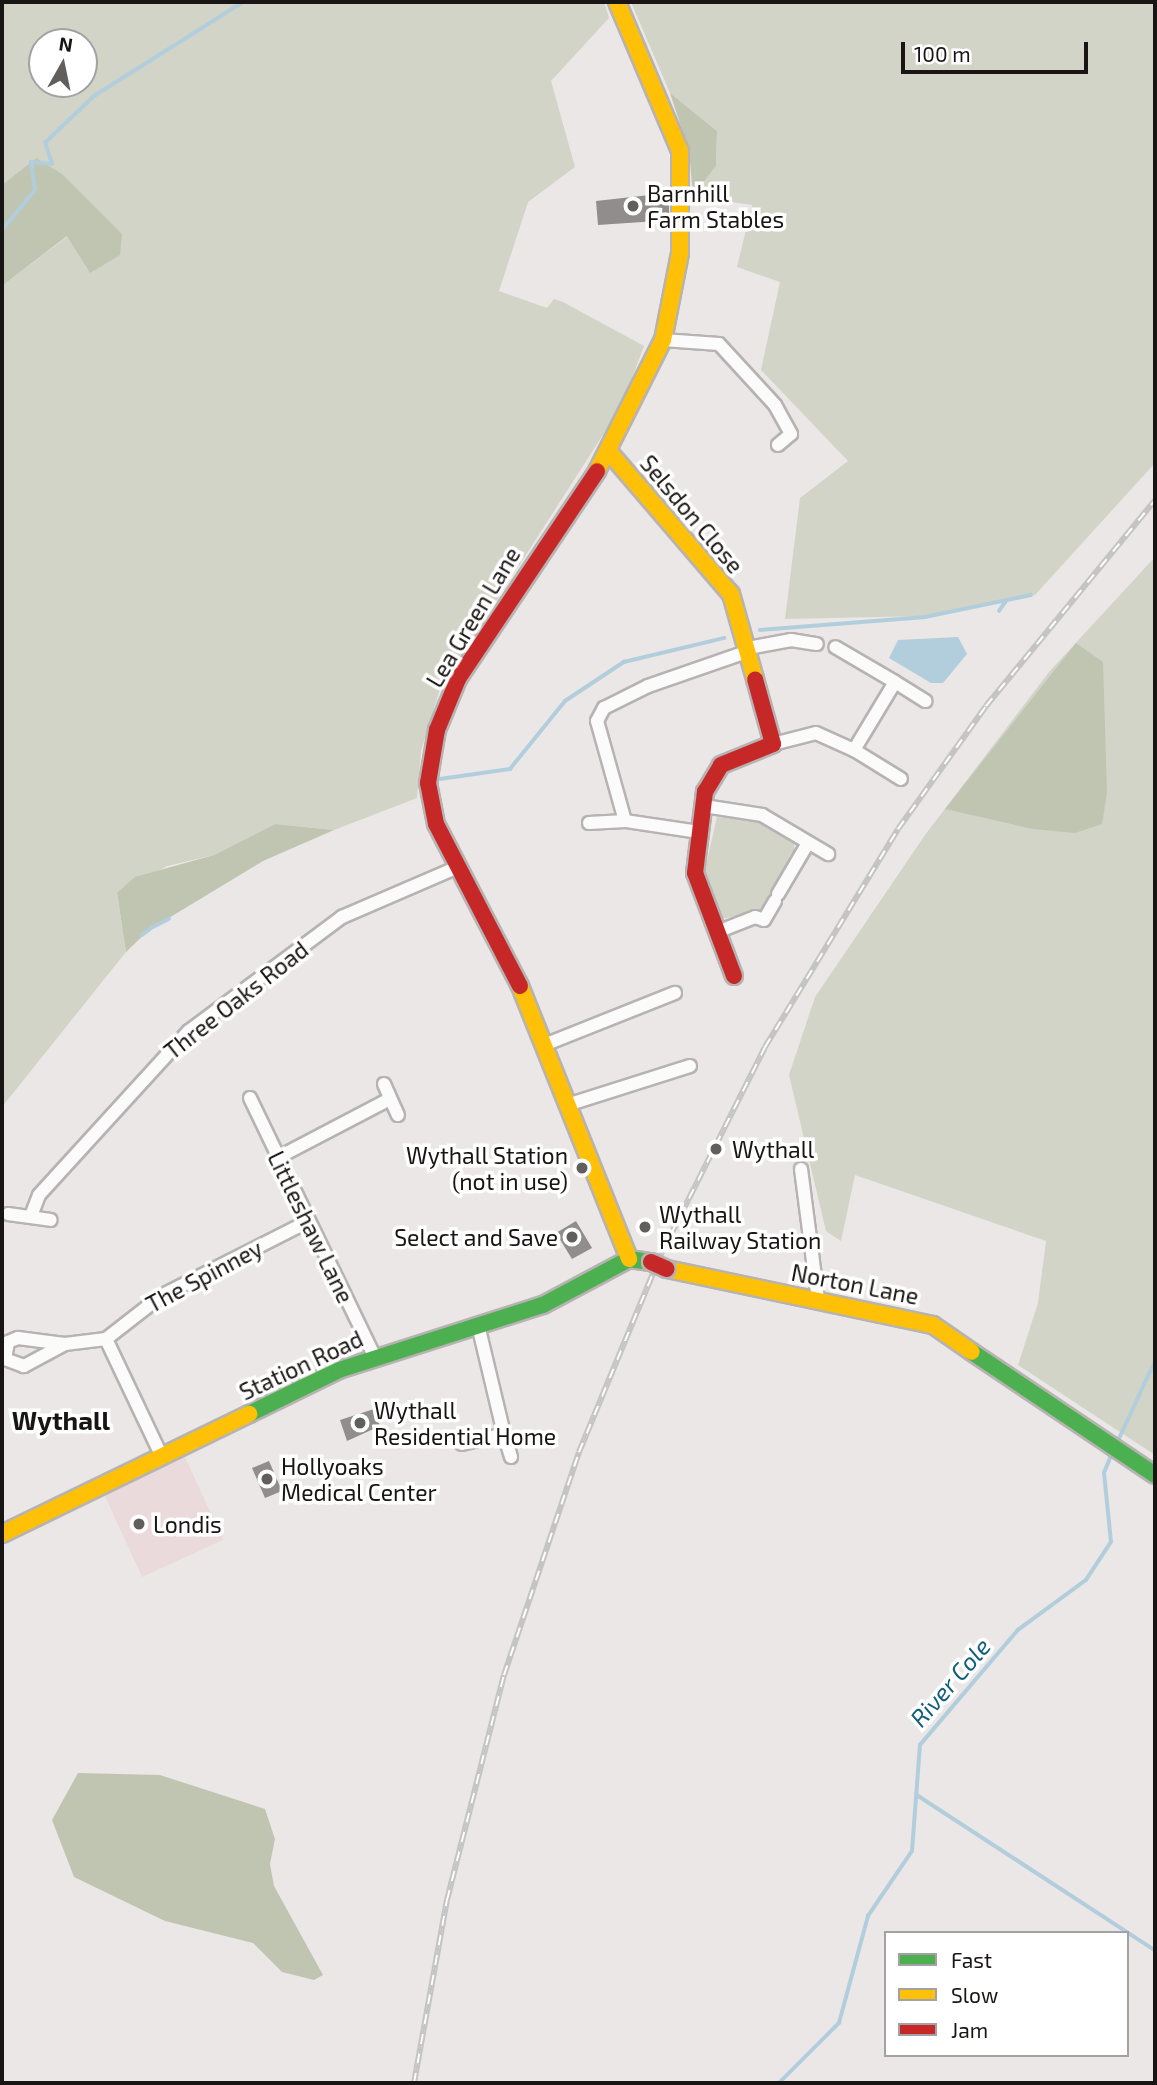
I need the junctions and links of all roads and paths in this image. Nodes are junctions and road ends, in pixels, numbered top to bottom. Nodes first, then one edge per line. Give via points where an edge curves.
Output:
1 (617, 2) edge
2 (663, 340) junction
3 (778, 445) dead end
4 (610, 453) junction
5 (817, 645) dead end
6 (835, 647) dead end
7 (748, 649) junction
8 (895, 682) junction
9 (925, 701) dead end
10 (773, 744) junction
11 (854, 750) junction
12 (901, 779) dead end
13 (704, 806) junction
14 (625, 821) junction
15 (589, 823) dead end
16 (699, 832) junction
17 (808, 843) junction
18 (828, 854) dead end
19 (456, 868) junction
20 (717, 932) junction
21 (734, 976) dead end
22 (675, 993) dead end
23 (544, 1045) junction
24 (690, 1066) dead end
25 (384, 1084) dead end
26 (250, 1098) dead end
27 (390, 1099) junction
28 (567, 1105) junction
29 (398, 1115) dead end
30 (276, 1158) junction
31 (801, 1169) dead end
32 (8, 1214) dead end
33 (31, 1216) junction
34 (51, 1220) dead end
35 (307, 1223) junction
36 (629, 1259) junction
37 (818, 1300) junction
38 (478, 1325) junction
39 (106, 1339) junction
40 (65, 1345) dead end
41 (374, 1356) junction
42 (504, 1434) junction
43 (462, 1444) dead end
44 (162, 1457) junction
45 (511, 1457) dead end
46 (1155, 1475) edge
47 (2, 1534) edge

1 - 2 street, Lea Green Lane via 680,151 680,253
2 - 3 street via 719,344 775,405 791,434
2 - 4 street, Lea Green Lane
4 - 7 street, Selsdon Close via 731,594
4 - 19 street, Lea Green Lane via 475,648 437,730 429,801
5 - 7 street via 791,640
6 - 8 street
7 - 10 street, Selsdon Close
7 - 14 street via 648,686 600,714
8 - 9 street
8 - 11 street
10 - 11 street via 816,733
10 - 13 street via 721,765 708,780
11 - 12 street
13 - 16 street
13 - 17 street via 762,815
14 - 15 street
14 - 16 street
16 - 20 street via 697,887
17 - 18 street
17 - 20 street via 764,920 755,917
19 - 23 street, Lea Green Lane via 503,947
19 - 33 street, Three Oaks Road via 342,916 188,1031 39,1195
20 - 21 street
22 - 23 street
23 - 28 street, Lea Green Lane
24 - 28 street
25 - 27 street
26 - 30 street, Littleshaw Lane
27 - 29 street
27 - 30 street
28 - 36 street, Lea Green Lane
30 - 35 street, Littleshaw Lane
31 - 37 street
32 - 33 street
33 - 34 street
35 - 39 street, The Spinney via 161,1296
35 - 41 street, Littleshaw Lane
36 - 37 street, Norton Lane, bridge
36 - 38 street, Station Road via 542,1305
37 - 46 street, Norton Lane via 908,1316 948,1332
38 - 41 street, Station Road
38 - 42 street
39 - 40 street, The Spinney
39 - 44 street
41 - 44 street, Station Road
42 - 43 street
42 - 45 street
44 - 47 street, Station Road

